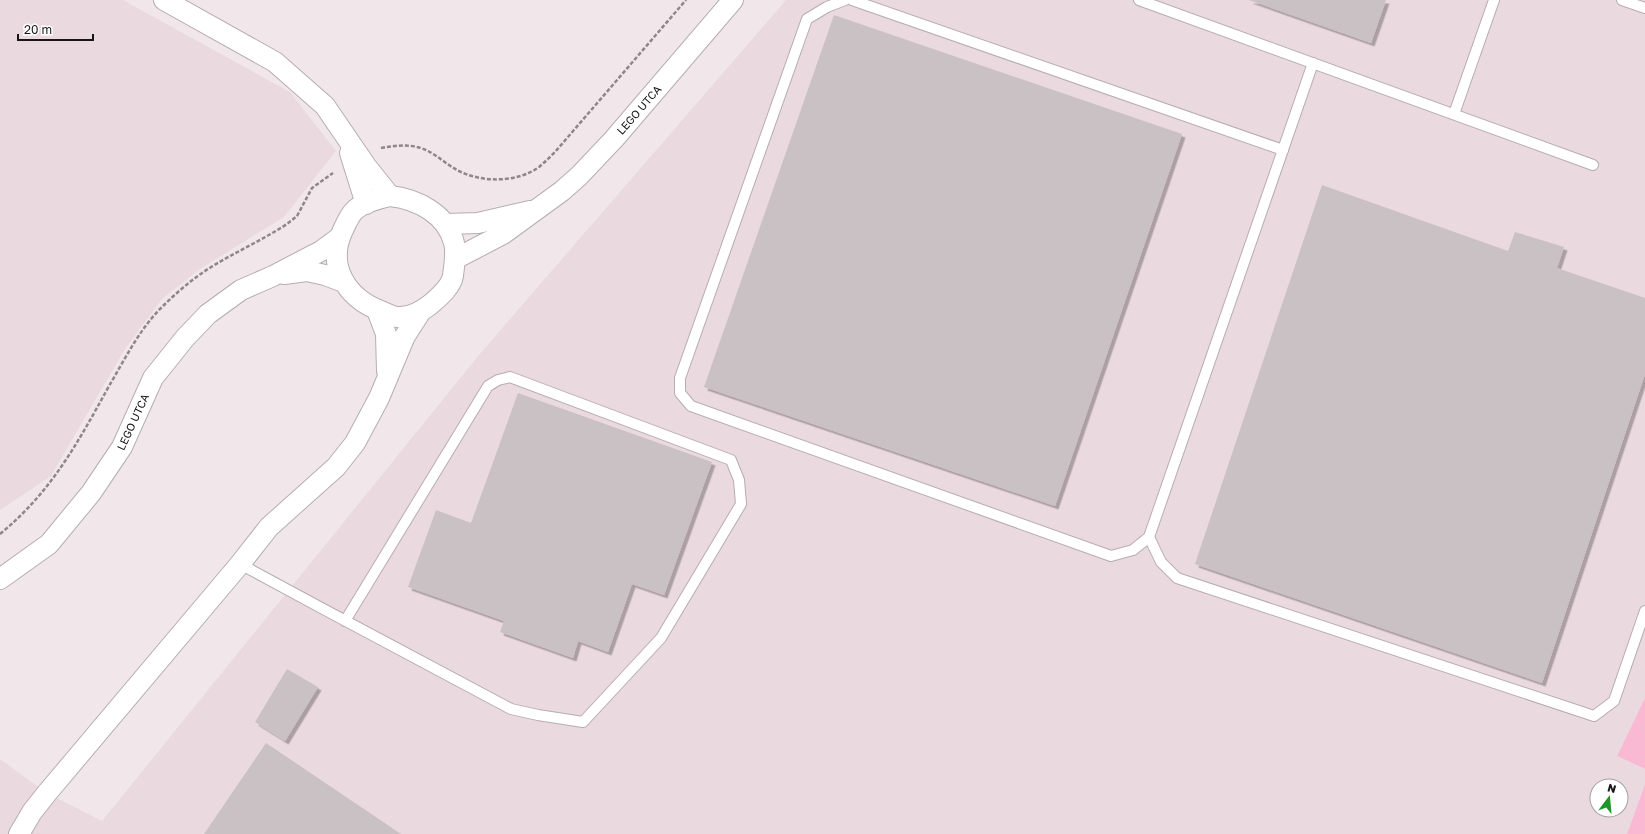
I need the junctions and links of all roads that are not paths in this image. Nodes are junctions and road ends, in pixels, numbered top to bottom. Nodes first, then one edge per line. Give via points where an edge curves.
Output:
1 (164, 0) edge
2 (733, 0) edge
3 (845, 0) edge
4 (852, 0) edge
5 (1139, 0) edge
6 (1494, 0) edge
7 (1622, 0) edge
8 (1645, 8) edge
9 (1313, 63) junction
10 (1454, 114) junction
11 (342, 132) junction
12 (1283, 150) junction
13 (1593, 165) dead end
14 (390, 196) junction
15 (366, 204) junction
16 (535, 210) junction
17 (446, 224) junction
18 (340, 237) junction
19 (455, 260) junction
20 (272, 276) junction
21 (344, 282) junction
22 (377, 310) junction
23 (421, 311) junction
24 (387, 378) junction
25 (1149, 537) junction
26 (240, 564) junction
27 (0, 579) edge
28 (1645, 611) edge
29 (345, 621) junction
30 (19, 834) edge

1 - 11 street via 275,62 325,106
2 - 16 street, LEGO UTCA via 595,160 562,191
3 - 25 lane via 807,19 680,378 680,393 691,406 1111,556 1133,550
4 - 12 lane
5 - 9 lane
6 - 10 lane
7 - 8 lane
9 - 10 lane
9 - 12 lane
10 - 13 lane
11 - 14 street
11 - 15 street
12 - 25 lane
14 - 15 street
14 - 17 street via 402,197 417,203 435,213
15 - 18 street via 354,211
16 - 17 street, LEGO UTCA via 478,223
16 - 19 street, LEGO UTCA via 503,234
17 - 19 street via 455,244
18 - 20 street, LEGO UTCA via 321,251
18 - 21 street via 336,254 337,268
19 - 23 street via 452,280 440,296
20 - 21 street, LEGO UTCA via 307,271
20 - 27 street, LEGO UTCA via 241,290 208,314 185,338 153,378 122,447 91,494 49,544
21 - 22 street via 354,296
22 - 23 street via 397,317
22 - 24 street via 386,334
23 - 24 street via 405,336
24 - 26 street via 355,442 336,467 269,528
25 - 28 lane via 1161,562 1177,578 1594,716 1614,701
26 - 29 lane
26 - 30 street via 47,793
29 - 29 lane via 511,709 583,722 661,638 741,504 739,480 731,460 510,377 498,380 488,386

